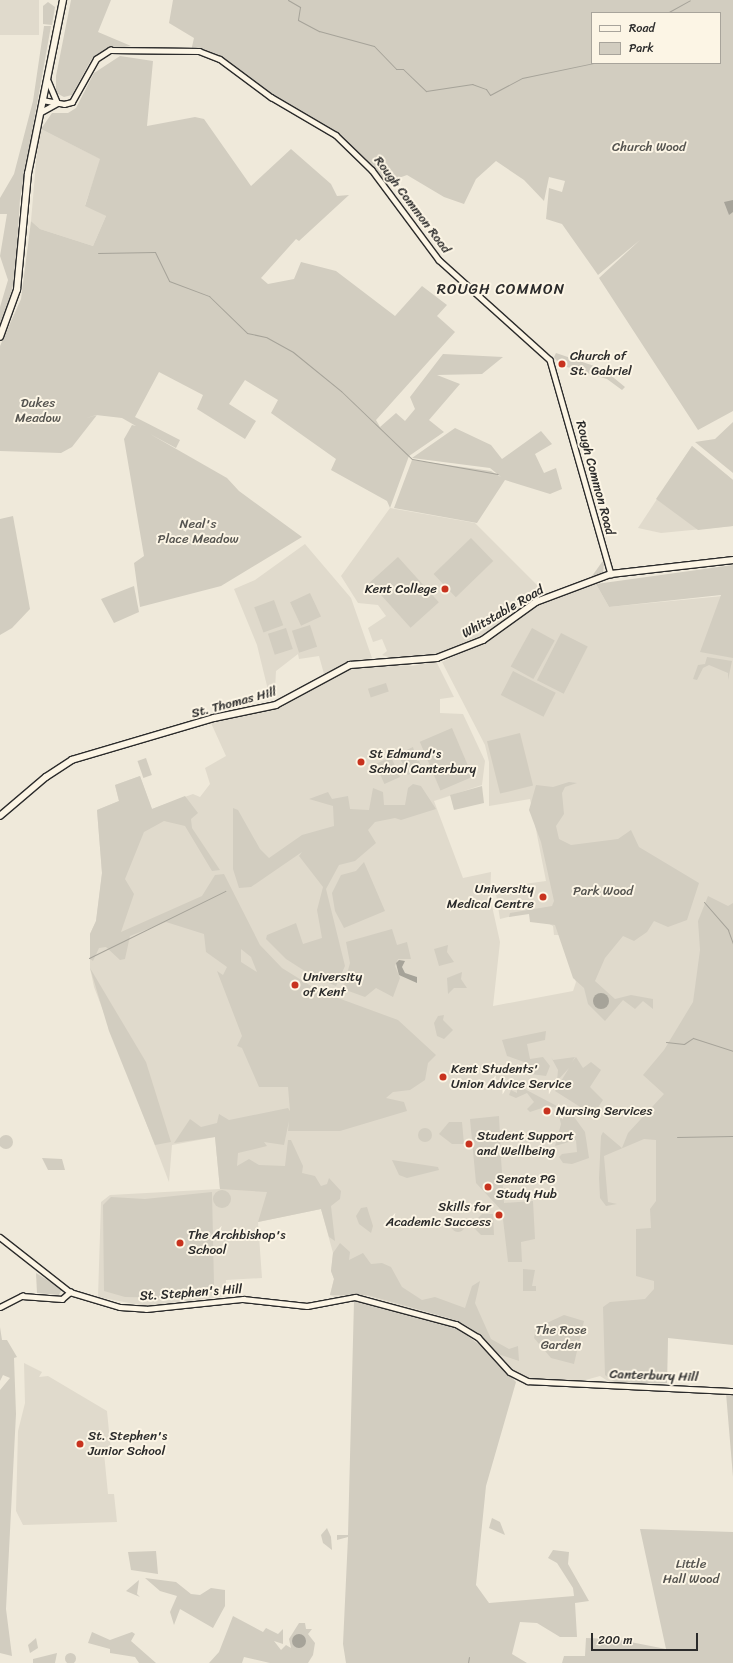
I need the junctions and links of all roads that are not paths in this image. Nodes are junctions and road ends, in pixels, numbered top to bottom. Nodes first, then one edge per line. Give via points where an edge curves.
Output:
1 (63, 0) edge
2 (46, 77) junction
3 (42, 100) junction
4 (57, 103) junction
5 (39, 114) junction
6 (0, 337) edge
7 (733, 560) edge
8 (611, 574) junction
9 (376, 661) joint
10 (0, 816) edge
11 (0, 1236) edge
12 (70, 1292) junction
13 (0, 1307) edge
14 (599, 1383) joint
15 (733, 1391) edge

1 - 2 main road
2 - 3 main road
2 - 4 street
3 - 4 street
3 - 5 main road
4 - 5 street
4 - 8 street, Rough Common Road via 74,100 96,59 110,50 199,51 220,59 271,97 326,128 358,154 439,260 549,358
5 - 6 main road via 28,174 17,290
7 - 8 main road, Whitstable Road
8 - 9 main road, Whitstable Road via 536,602 483,640 437,658 411,662
9 - 10 main road, St. Thomas Hill via 347,666 269,707 214,718 92,754 54,770
11 - 12 street
12 - 13 street via 62,1299 22,1296
12 - 14 street, St. Stephen's Hill via 120,1307 146,1309 238,1300 307,1306 333,1299 360,1297 456,1324 478,1338 507,1369 523,1380 580,1386
14 - 15 street, Canterbury Hill via 613,1387 668,1385

